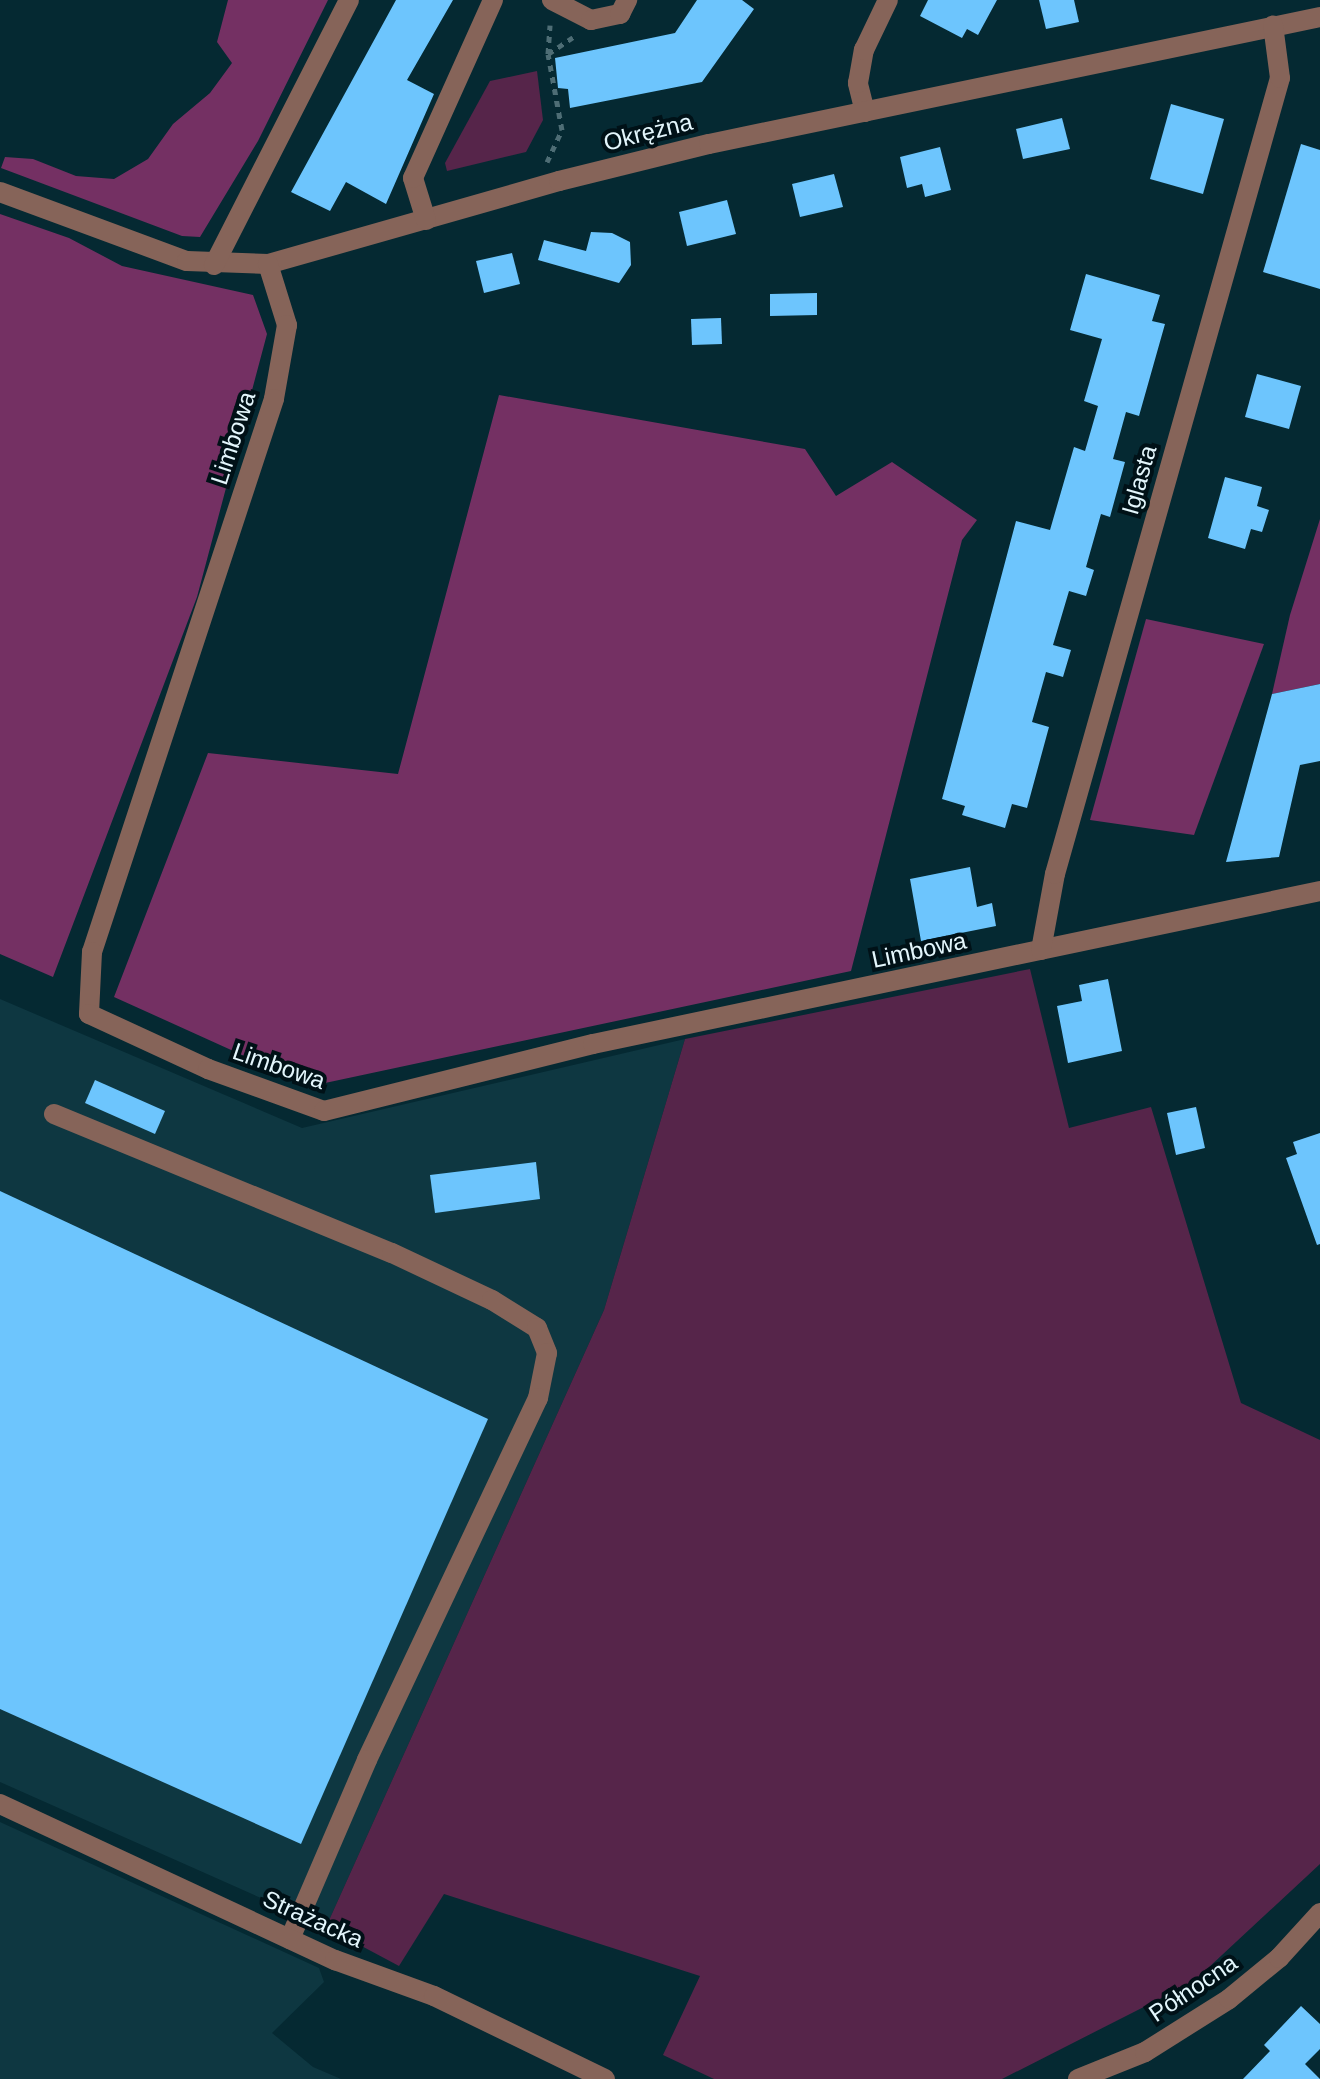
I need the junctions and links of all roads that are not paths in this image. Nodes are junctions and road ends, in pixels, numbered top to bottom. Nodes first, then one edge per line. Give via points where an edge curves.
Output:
1 (349, 0) edge
2 (493, 0) edge
3 (627, 0) edge
4 (888, 0) edge
5 (555, 1) edge
6 (1320, 17) edge
7 (1273, 25) junction
8 (865, 112) junction
9 (0, 192) edge
10 (426, 220) junction
11 (268, 264) junction
12 (214, 265) junction
13 (1320, 891) edge
14 (1041, 950) junction
15 (54, 1114) dead end
16 (0, 1804) edge
17 (1320, 1913) edge
18 (290, 1939) junction
19 (605, 2079) edge
20 (1078, 2079) edge

1 - 12 street
2 - 10 street via 413,178
3 - 5 street via 620,14 591,20
4 - 8 street via 864,50 858,83
6 - 7 street, Okrężna
7 - 8 street, Okrężna
7 - 14 street, Iglasta via 1280,78 1055,874
8 - 10 street, Okrężna via 559,181
9 - 12 street, Okrężna via 143,247
10 - 11 street, Okrężna
11 - 12 street, Okrężna
11 - 14 street, Limbowa via 287,325 274,399 92,952 89,1014 208,1069 324,1111 593,1044
13 - 14 street, Limbowa
15 - 18 street via 392,1253 492,1300 537,1328 547,1353 538,1398 367,1760
16 - 18 street, Strażacka
17 - 20 street, Północna via 1279,1958 1229,1999 1145,2052
18 - 19 street, Strażacka via 434,1996

